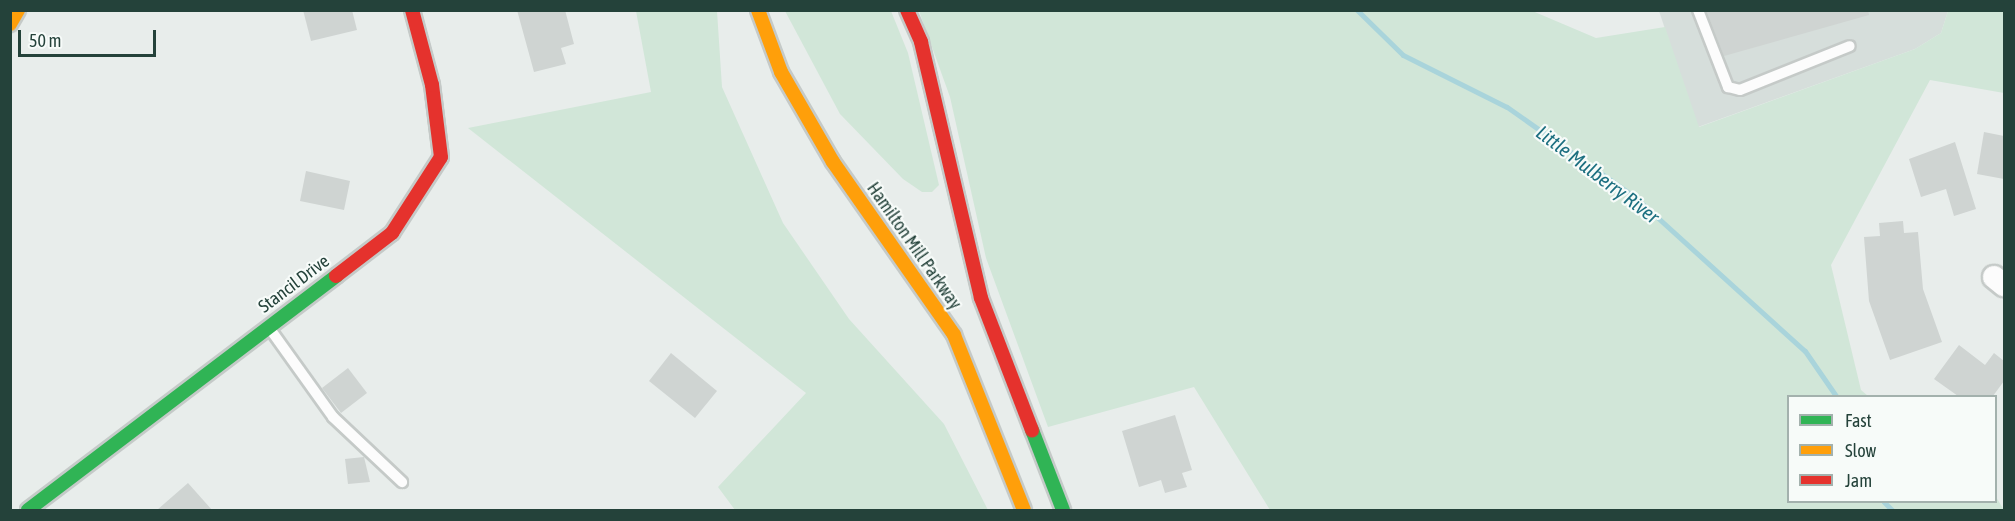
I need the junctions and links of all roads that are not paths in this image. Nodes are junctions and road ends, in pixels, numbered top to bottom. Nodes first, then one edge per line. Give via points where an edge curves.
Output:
1 (18, 10) edge
2 (412, 10) edge
3 (759, 10) edge
4 (907, 10) edge
5 (1698, 10) edge
6 (10, 24) edge
7 (1850, 46) dead end
8 (268, 326) junction
9 (402, 483) dead end
10 (28, 510) edge
11 (1024, 510) edge
12 (1063, 510) edge

1 - 6 street
2 - 8 street, Stancil Drive via 432,85 441,157 392,233
3 - 11 street, Hamilton Mill Parkway via 781,72 833,162 954,335
4 - 12 street, Hamilton Mill Parkway via 921,42 981,298
5 - 7 lane via 1728,87 1740,90
8 - 9 lane via 333,417
8 - 10 street, Stancil Drive

